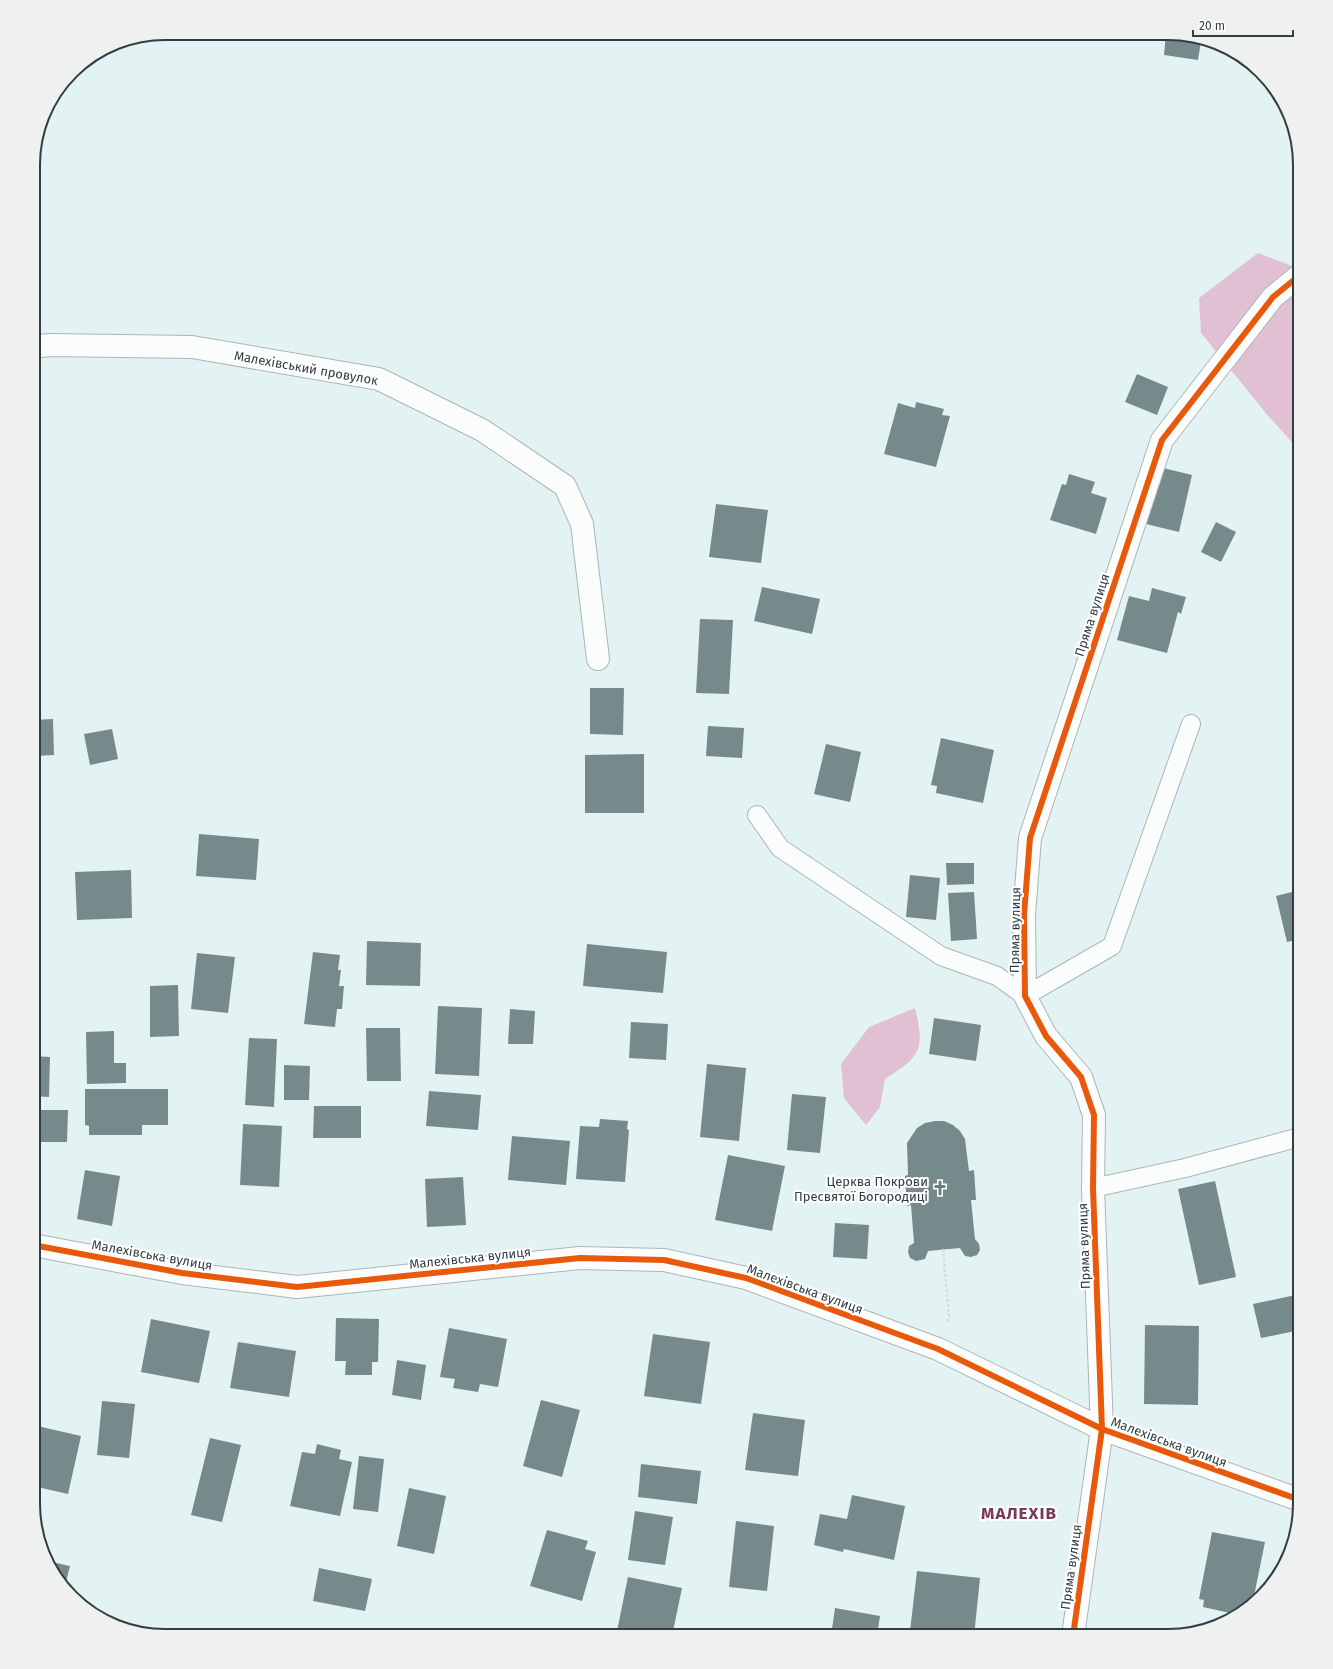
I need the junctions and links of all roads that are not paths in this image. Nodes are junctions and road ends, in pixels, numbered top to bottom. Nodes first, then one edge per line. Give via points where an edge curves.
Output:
1 (1293, 281) edge
2 (40, 346) edge
3 (598, 659) dead end
4 (1191, 724) dead end
5 (757, 815) dead end
6 (1025, 996) junction
7 (1293, 1139) edge
8 (1093, 1188) junction
9 (40, 1246) edge
10 (1102, 1429) junction
11 (1293, 1497) edge
12 (1074, 1629) edge

1 - 6 street, Пряма вулиця via 1273,297 1162,440 1030,838 1024,915
2 - 3 street, Малехівський провулок via 192,348 379,379 482,430 564,486 582,524
4 - 6 lane via 1112,946
5 - 6 lane via 780,848 928,948 941,956 998,976
6 - 8 street, Пряма вулиця via 1046,1036 1082,1077 1094,1115
7 - 8 lane via 1185,1168
8 - 10 street, Пряма вулиця
9 - 10 street, Малехівська вулиця via 182,1273 296,1287 580,1258 664,1260 746,1278 938,1349
10 - 11 street, Малехівська вулиця
10 - 12 street, Пряма вулиця

